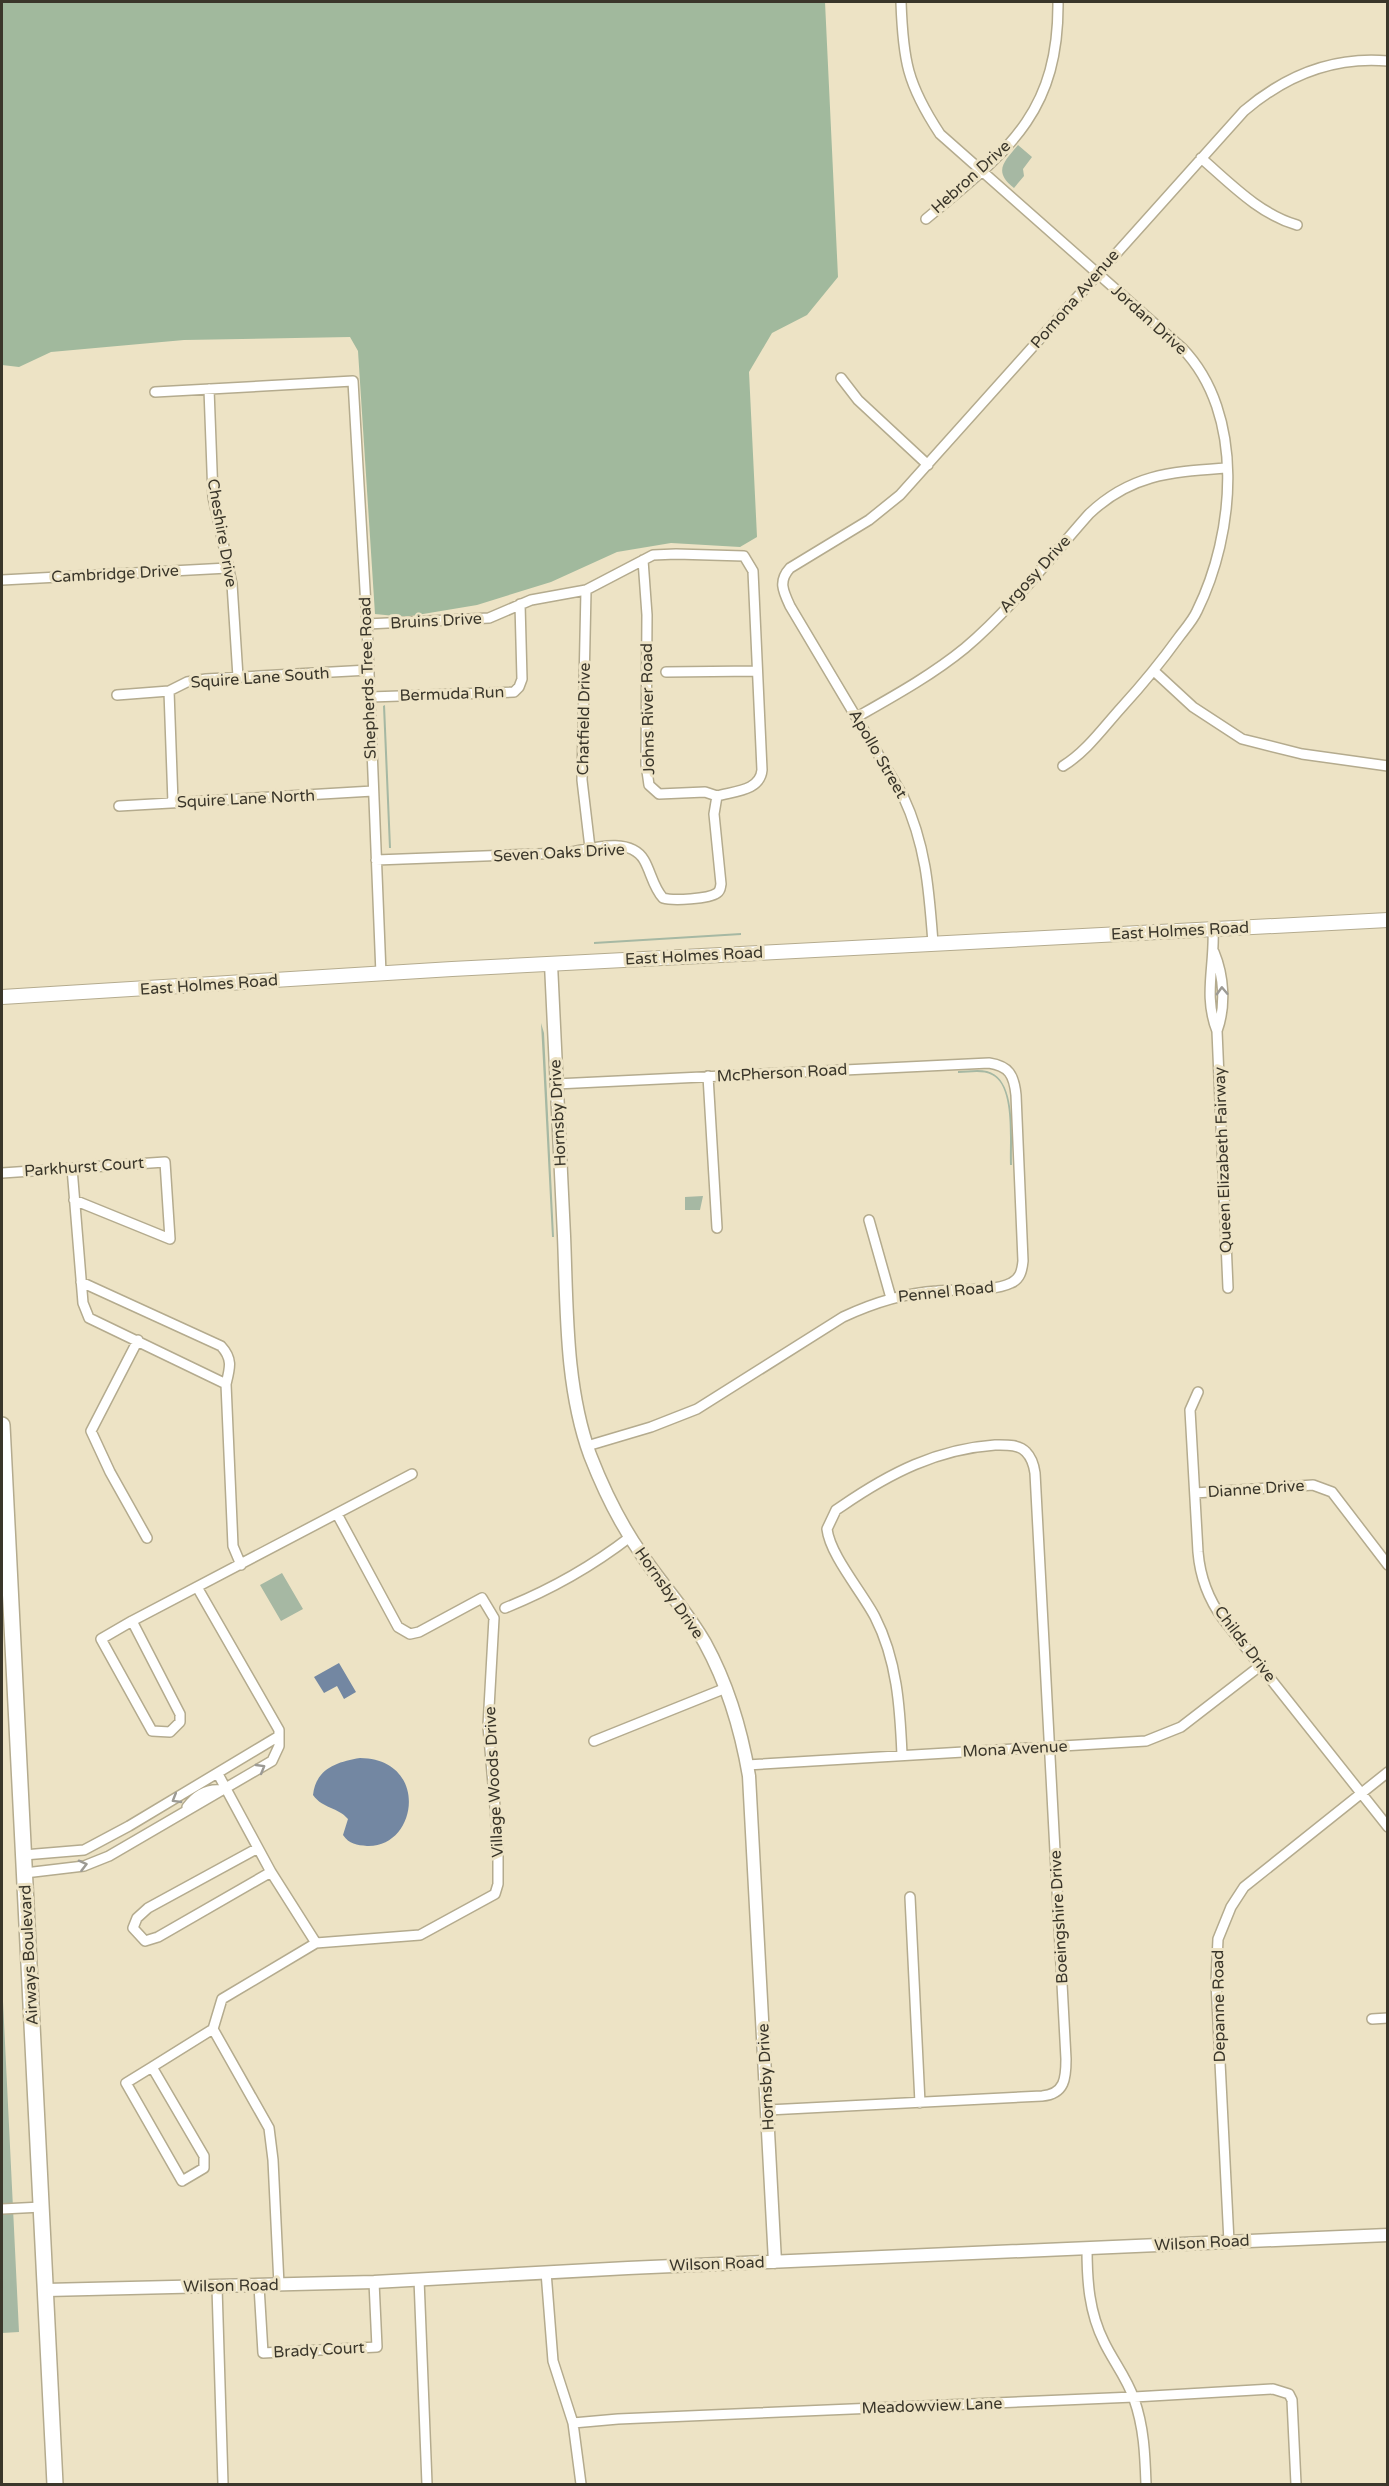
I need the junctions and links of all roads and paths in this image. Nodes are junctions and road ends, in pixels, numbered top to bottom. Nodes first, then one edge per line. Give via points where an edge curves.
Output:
1 (901, 2) edge
2 (1058, 2) edge
3 (1388, 61) edge
4 (1201, 158) junction
5 (983, 171) junction
6 (926, 219) dead end
7 (1297, 225) dead end
8 (1098, 274) junction
9 (841, 378) dead end
10 (209, 389) junction
11 (155, 392) dead end
12 (928, 465) junction
13 (1226, 468) junction
14 (744, 556) joint
15 (643, 560) junction
16 (228, 568) junction
17 (782, 579) joint
18 (2, 580) edge
19 (586, 590) junction
20 (520, 604) junction
21 (367, 624) junction
22 (369, 670) junction
23 (757, 671) junction
24 (1154, 671) junction
25 (666, 672) dead end
26 (238, 677) junction
27 (169, 692) junction
28 (117, 695) dead end
29 (370, 697) junction
30 (857, 717) junction
31 (1063, 766) dead end
32 (1388, 766) edge
33 (373, 791) junction
34 (717, 796) junction
35 (173, 803) junction
36 (119, 806) dead end
37 (590, 848) junction
38 (376, 860) junction
39 (1388, 920) edge
40 (1213, 930) junction
41 (933, 943) junction
42 (551, 964) junction
43 (381, 974) junction
44 (2, 997) edge
45 (1007, 1068) joint
46 (708, 1076) junction
47 (556, 1084) junction
48 (72, 1168) junction
49 (2, 1173) edge
50 (74, 1200) junction
51 (869, 1220) dead end
52 (717, 1228) dead end
53 (81, 1282) junction
54 (1228, 1288) dead end
55 (891, 1298) junction
56 (138, 1340) junction
57 (226, 1384) junction
58 (1198, 1392) dead end
59 (2, 1425) edge
60 (587, 1446) junction
61 (412, 1474) dead end
62 (1195, 1493) junction
63 (337, 1514) junction
64 (630, 1537) junction
65 (147, 1538) dead end
66 (241, 1564) junction
67 (1388, 1565) edge
68 (197, 1587) junction
69 (505, 1608) dead end
70 (132, 1621) junction
71 (1260, 1666) junction
72 (726, 1688) junction
73 (279, 1736) junction
74 (594, 1741) dead end
75 (1050, 1747) junction
76 (902, 1755) junction
77 (747, 1765) junction
78 (1388, 1772) edge
79 (218, 1774) junction
80 (224, 1789) junction
81 (1362, 1793) junction
82 (1388, 1827) edge
83 (258, 1848) junction
84 (24, 1855) junction
85 (271, 1872) junction
86 (25, 1873) junction
87 (910, 1897) dead end
88 (316, 1943) junction
89 (1388, 2018) edge
90 (1372, 2019) dead end
91 (213, 2029) junction
92 (152, 2067) junction
93 (920, 2103) junction
94 (768, 2110) junction
95 (42, 2207) junction
96 (2, 2210) edge
97 (1388, 2235) edge
98 (1229, 2242) junction
99 (1087, 2248) junction
100 (775, 2262) junction
101 (546, 2272) junction
102 (419, 2280) junction
103 (374, 2282) junction
104 (279, 2285) junction
105 (259, 2286) junction
106 (217, 2287) junction
107 (46, 2290) junction
108 (1134, 2397) junction
109 (573, 2423) junction
110 (55, 2484) edge
111 (223, 2484) edge
112 (427, 2484) edge
113 (581, 2484) edge
114 (1146, 2484) edge
115 (1296, 2484) edge

1 - 5 street, Jordan Drive via 903,52 919,100 940,134
2 - 5 street, Hebron Drive via 1058,39 1047,84 1028,121
3 - 4 street, Pomona Avenue via 1333,64 1287,80 1244,111
4 - 7 street via 1253,203 1272,216
4 - 8 street, Pomona Avenue
5 - 6 street, Hebron Drive
5 - 8 street, Jordan Drive
8 - 12 street, Pomona Avenue
8 - 13 street, Jordan Drive via 1182,348 1202,373 1221,418
9 - 12 street via 858,400
10 - 11 street
10 - 16 street, Cheshire Drive via 213,496
10 - 21 street, Shepherds Tree Road via 353,381
12 - 17 street, Pomona Avenue via 887,507 790,568
13 - 24 street, Jordan Drive via 1226,513 1220,549 1197,612
13 - 30 street, Argosy Drive via 1162,474 1137,481 1107,498 965,648
14 - 15 street, Bruins Drive via 676,554 653,555
14 - 23 street, Johns River Road via 753,571
15 - 19 street, Bruins Drive
15 - 34 street, Johns River Road via 649,785 659,794 705,792
16 - 18 street, Cambridge Drive
16 - 26 street, Cheshire Drive via 234,598
17 - 30 street, Apollo Street via 790,606
19 - 20 street, Bruins Drive
19 - 37 street, Chatfield Drive via 582,780
20 - 21 street, Bruins Drive via 480,620
20 - 29 street, Bermuda Run via 522,679 514,692
21 - 22 street, Shepherds Tree Road
22 - 26 street, Squire Lane South
22 - 29 street, Shepherds Tree Road
23 - 25 street
23 - 34 street, Johns River Road via 762,776 754,785
24 - 31 street, Jordan Drive via 1079,755
24 - 32 street via 1193,707 1242,739 1302,754
26 - 27 street, Squire Lane South via 196,681
27 - 28 street, Squire Lane South
27 - 35 street
29 - 33 street, Shepherds Tree Road
30 - 41 street, Apollo Street via 903,796 917,830 926,867
33 - 35 street, Squire Lane North
33 - 38 street, Shepherds Tree Road
34 - 37 street, Seven Oaks Drive via 714,814 721,884 713,895 663,898 636,851 623,847
35 - 36 street, Squire Lane North
37 - 38 street, Seven Oaks Drive via 565,853
38 - 43 street, Shepherds Tree Road
39 - 40 main road, East Holmes Road
40 - 41 main road, East Holmes Road
40 - 54 street, Queen Elizabeth Fairway via 1211,1017 1217,1031
41 - 42 main road, East Holmes Road
42 - 43 main road, East Holmes Road
42 - 47 street, Hornsby Drive
43 - 44 main road, East Holmes Road
45 - 46 street, McPherson Road via 989,1063
45 - 55 street, Pennel Road via 1016,1095 1023,1226 1021,1275 1000,1286
46 - 47 street, McPherson Road
46 - 52 street
47 - 60 street, Hornsby Drive via 571,1363
48 - 49 street, Parkhurst Court
48 - 50 street
48 - 50 street, Parkhurst Court via 165,1162 170,1239
50 - 53 street
51 - 55 street
53 - 56 street via 89,1318
53 - 57 street via 220,1346 230,1356
55 - 60 street, Pennel Road via 843,1317 697,1409
56 - 57 street
56 - 65 street via 91,1431
57 - 66 street via 233,1545
58 - 62 street, Childs Drive via 1190,1410
59 - 84 main road, Airways Boulevard
60 - 64 street, Hornsby Drive via 612,1508
61 - 63 street
62 - 67 street, Dianne Drive via 1313,1485 1327,1489
62 - 71 street, Childs Drive via 1198,1560 1208,1591 1216,1610
63 - 66 street
63 - 88 street, Village Woods Drive via 398,1627 410,1634 419,1632 482,1598 494,1618 488,1726 498,1884 495,1894 420,1935
64 - 69 street via 578,1574
64 - 72 street, Hornsby Drive via 704,1641
66 - 68 street
68 - 70 street
68 - 73 street
70 - 70 street via 180,1714 180,1722 170,1732 152,1731 101,1640
71 - 75 street, Mona Avenue via 1170,1733 1132,1743
71 - 81 street, Childs Drive
72 - 74 street
72 - 77 street, Hornsby Drive
73 - 79 street
80 -> 73 street via 272,1761
75 - 76 street, Mona Avenue
75 - 76 street, Boeingshire Drive via 1035,1473 1025,1451 1006,1445 937,1455 909,1466 836,1510 826,1529 876,1619 894,1667
75 - 93 street, Boeingshire Drive via 1066,2059 1064,2084 1048,2096
76 - 77 street, Mona Avenue
77 - 94 street, Hornsby Drive
78 - 81 street, Depanne Road
79 - 80 street
79 -> 84 street via 84,1850
80 - 83 street
86 -> 80 street via 84,1866 109,1856
81 - 82 street, Childs Drive
81 - 98 street, Depanne Road via 1244,1887 1218,1939 1215,1982
83 - 85 street
83 - 85 street via 148,1908 133,1928 145,1941 158,1937
84 - 86 main road, Airways Boulevard
85 - 88 street
86 - 95 main road, Airways Boulevard
87 - 93 street
88 - 91 street via 222,1999
89 - 90 street
91 - 92 street
91 - 104 street via 269,2128
92 - 92 street via 204,2156 204,2168 182,2181 126,2083
93 - 94 street, Boeingshire Drive
94 - 100 street, Hornsby Drive
95 - 96 street
95 - 107 main road, Airways Boulevard
97 - 98 street, Wilson Road
98 - 99 street, Wilson Road
99 - 100 street, Wilson Road
99 - 108 street via 1089,2297 1096,2322
100 - 101 street, Wilson Road
101 - 102 street, Wilson Road
101 - 109 street via 553,2361
102 - 103 street, Wilson Road
102 - 112 street
103 - 104 street, Wilson Road
103 - 105 street, Brady Court via 377,2347 263,2353
104 - 105 street, Wilson Road
105 - 106 street, Wilson Road
106 - 107 street, Wilson Road
106 - 111 street
107 - 110 main road, Airways Boulevard
108 - 109 street, Meadowview Lane
108 - 114 street via 1142,2430
108 - 115 street, Meadowview Lane via 1273,2389 1289,2394
109 - 113 street

